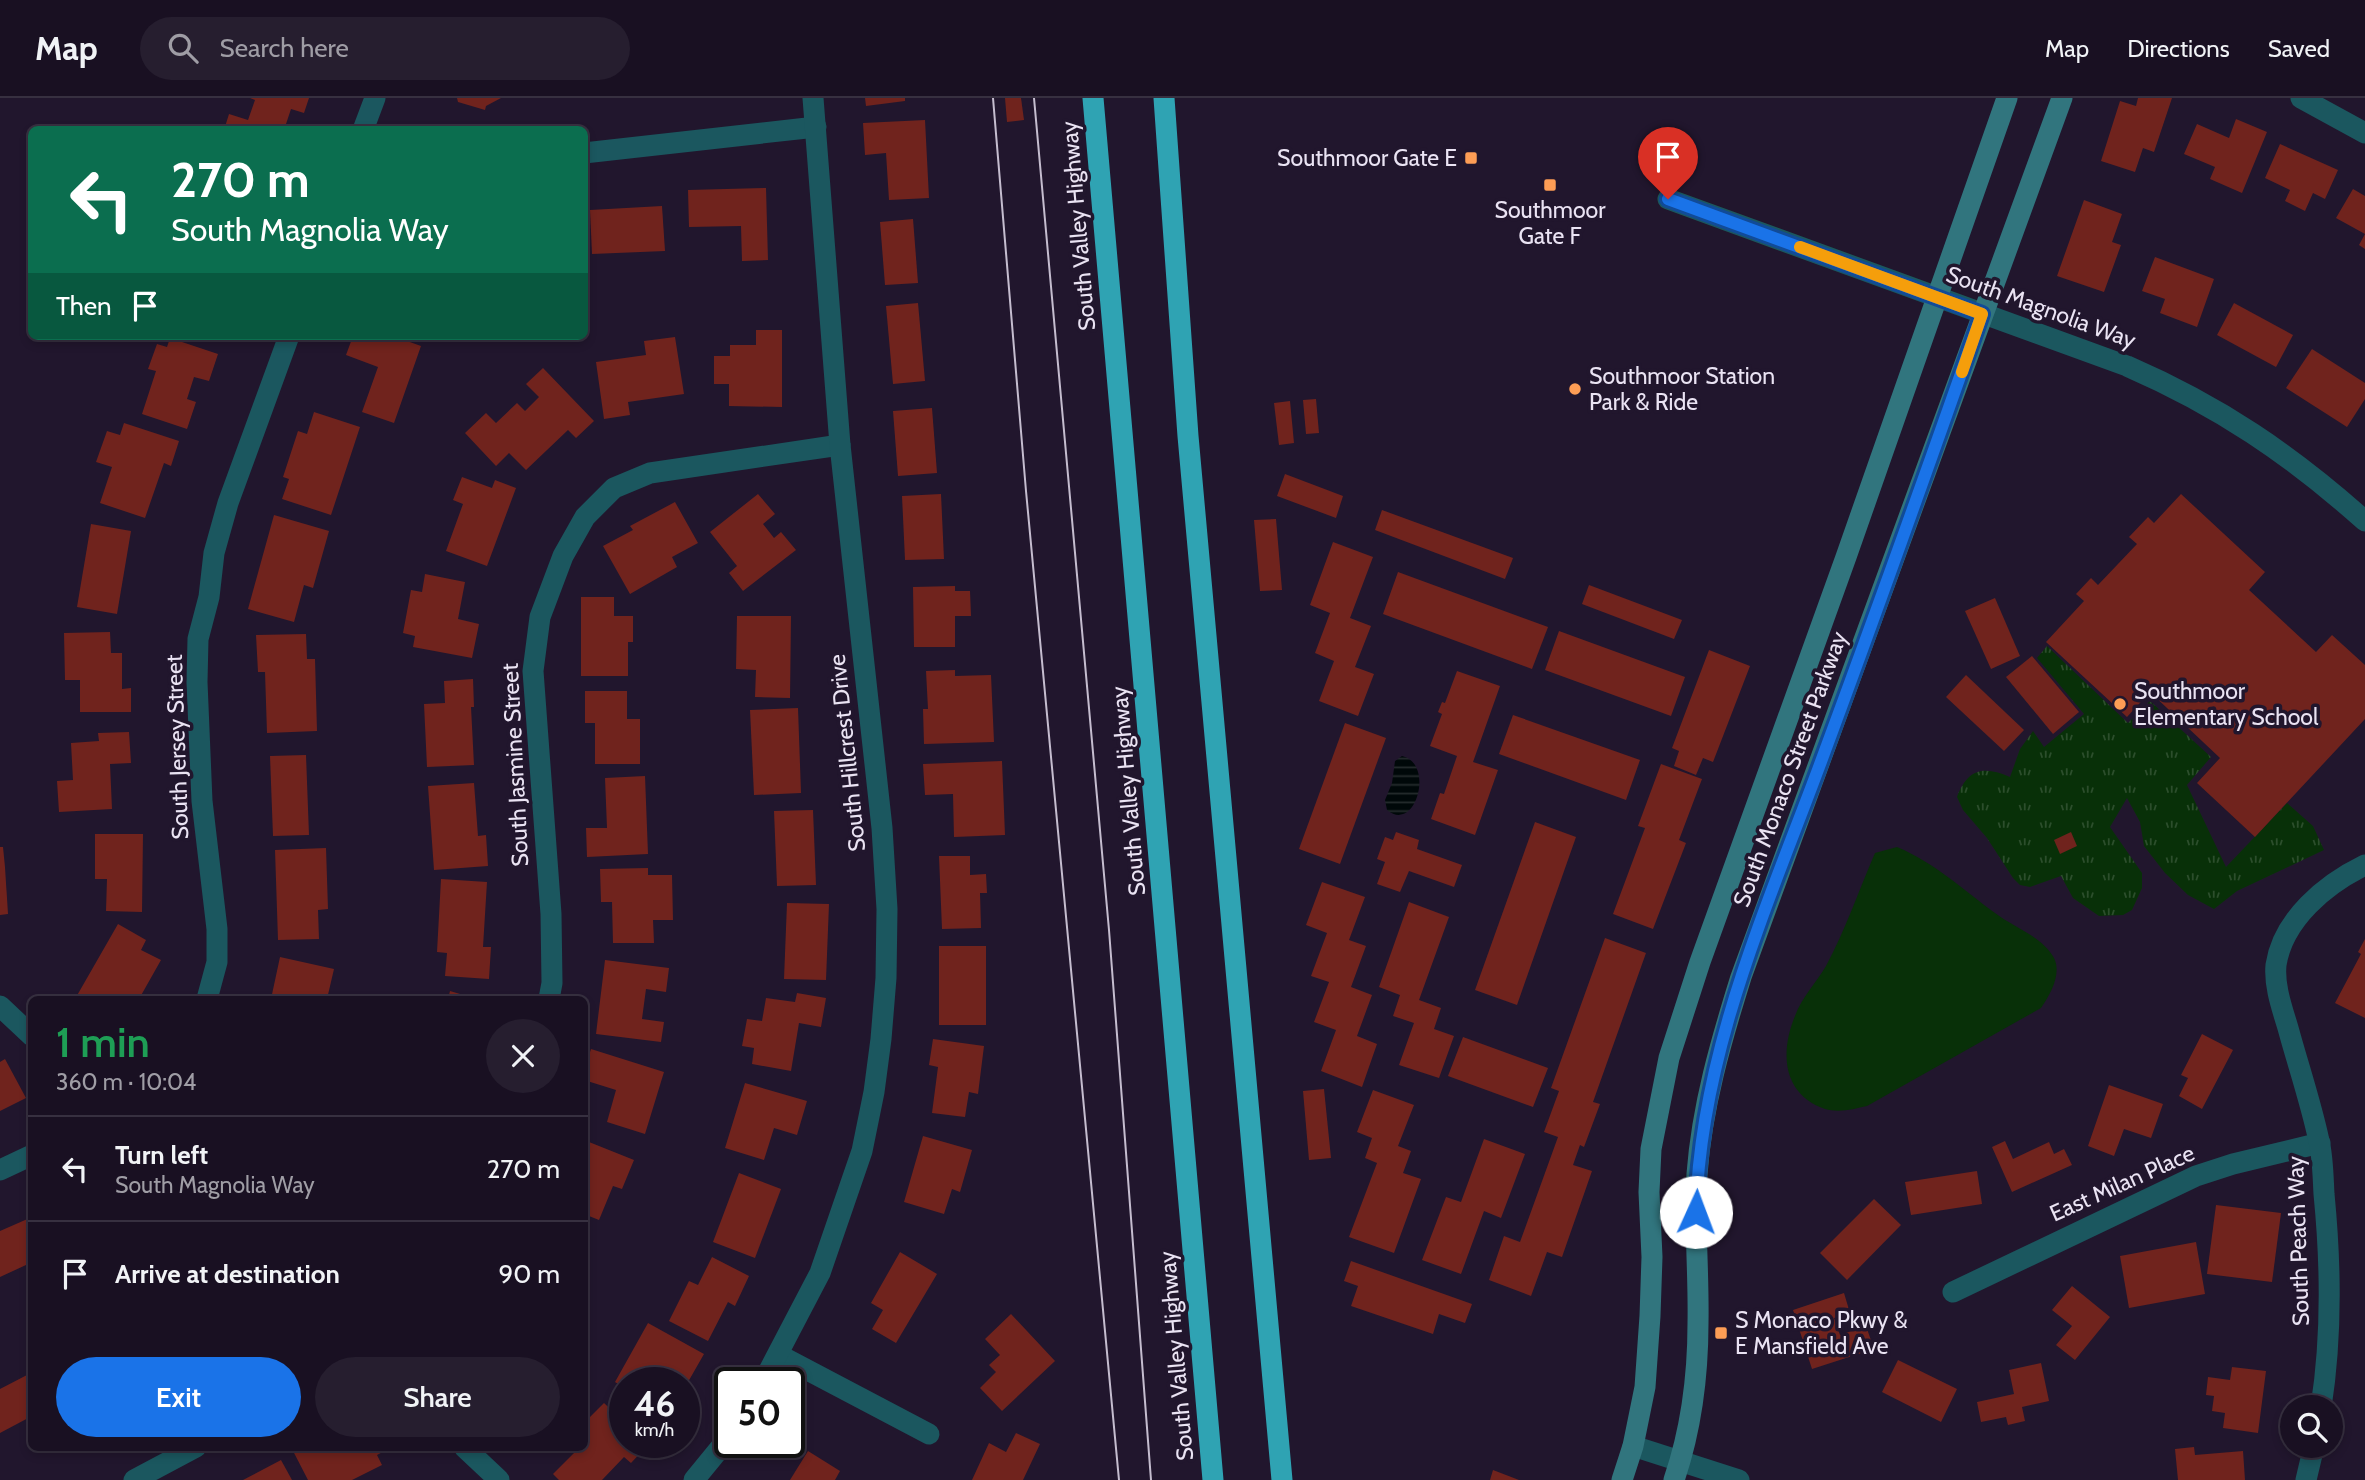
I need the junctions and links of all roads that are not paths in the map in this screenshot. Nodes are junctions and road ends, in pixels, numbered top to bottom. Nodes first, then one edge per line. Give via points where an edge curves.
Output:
1 (375, 98) edge
2 (813, 98) edge
3 (1093, 98) edge
4 (1164, 98) edge
5 (2007, 98) edge
6 (2062, 98) edge
7 (2301, 98) edge
8 (364, 126) edge
9 (816, 127) junction
10 (2365, 133) edge
11 (588, 153) edge
12 (1668, 199) dead end
13 (1936, 297) junction
14 (1982, 314) junction
15 (288, 340) edge
16 (840, 445) junction
17 (2365, 521) edge
18 (2365, 865) edge
19 (208, 996) edge
20 (550, 996) edge
21 (0, 1006) edge
22 (28, 1032) edge
23 (2320, 1143) junction
24 (28, 1157) edge
25 (0, 1170) edge
26 (1952, 1292) dead end
27 (779, 1355) junction
28 (772, 1367) edge
29 (2323, 1395) edge
30 (929, 1434) dead end
31 (1633, 1446) junction
32 (188, 1451) edge
33 (468, 1451) edge
34 (714, 1456) edge
35 (2311, 1458) edge
36 (1677, 1471) edge
37 (134, 1480) edge
38 (499, 1480) edge
39 (694, 1480) edge
40 (1213, 1480) edge
41 (1282, 1480) edge
42 (1622, 1480) edge
43 (1739, 1480) edge
44 (2306, 1480) edge

1 - 8 street
2 - 9 street, South Hillcrest Drive
3 - 40 highway, South Valley Highway
4 - 41 highway via 1188,436
5 - 13 main road, South Monaco Street Parkway
6 - 14 main road, South Monaco Street Parkway
7 - 10 street
9 - 11 street
9 - 16 street, South Hillcrest Drive
12 - 13 street, South Magnolia Way
13 - 14 street, South Magnolia Way
13 - 31 main road, South Monaco Street Parkway via 1700,962 1664,1077 1649,1173 1648,1354
14 - 17 street, South Magnolia Way via 2186,392 2272,446
14 - 36 main road, South Monaco Street Parkway via 1721,1042 1699,1152 1697,1366
15 - 19 street, South Jersey Street via 214,553 198,639 202,801 217,929 217,962
16 - 20 street, South Jasmine Street via 650,473 614,488 585,517 564,556 540,617 533,671 551,914
16 - 27 street, South Hillcrest Drive via 882,828 886,978 876,1079 862,1151 820,1273
18 - 23 street, South Peach Way via 2321,892 2300,913 2276,965 2278,993
21 - 22 street
23 - 26 street, East Milan Place via 2196,1176
23 - 29 street, South Peach Way via 2329,1239 2328,1354
24 - 25 street
27 - 28 street, South Hillcrest Drive
27 - 30 street
31 - 36 street
31 - 42 main road, South Monaco Street Parkway
32 - 37 street
33 - 38 street
34 - 39 street
35 - 44 street
36 - 43 street

